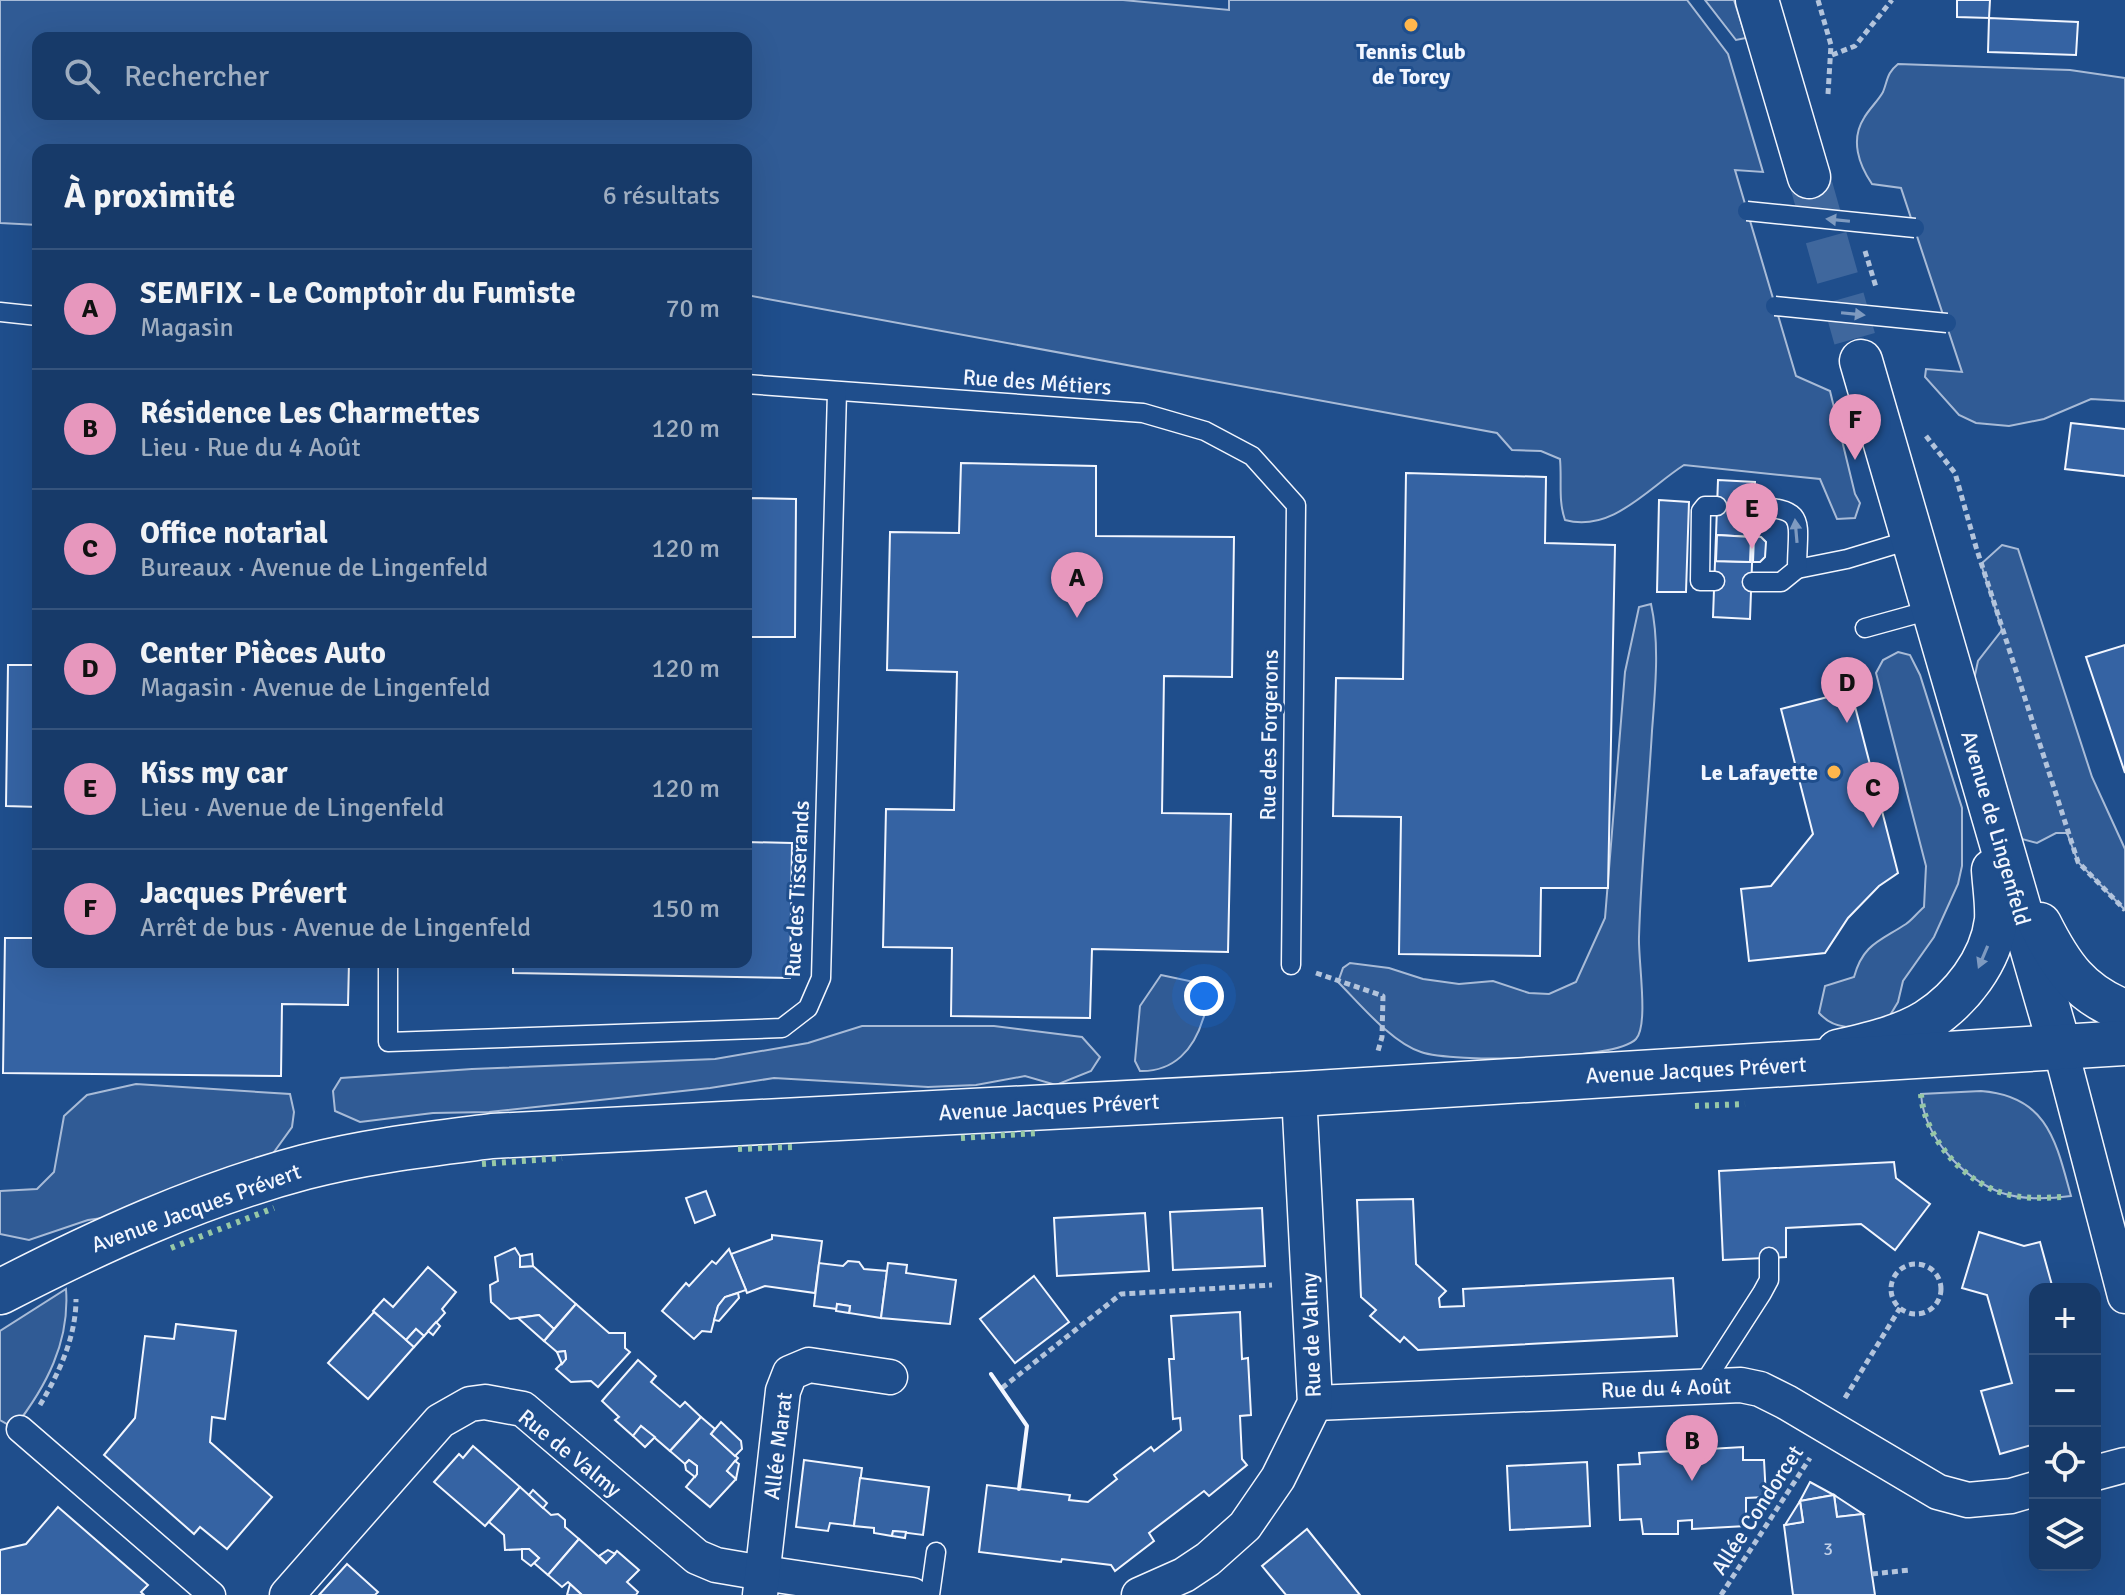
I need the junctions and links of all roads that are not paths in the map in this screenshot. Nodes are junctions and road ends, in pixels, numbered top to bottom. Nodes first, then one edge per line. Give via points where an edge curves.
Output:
1 (1757, 0) edge
2 (1809, 177) tunnel mouth
3 (1747, 211) dead end
4 (1915, 228) dead end
5 (1775, 306) dead end
6 (0, 312) edge
7 (32, 315) edge
8 (1947, 323) dead end
9 (1861, 361) tunnel mouth
10 (752, 385) edge
11 (837, 392) junction
12 (1296, 505) joint
13 (1754, 507) dead end
14 (1709, 508) dead end
15 (1913, 539) junction
16 (1797, 569) junction
17 (1707, 581) dead end
18 (1752, 582) dead end
19 (1934, 609) junction
20 (1865, 628) dead end
21 (1987, 797) junction
22 (1291, 965) road end
23 (388, 968) edge
24 (2125, 1011) edge
25 (2125, 1043) edge
26 (2060, 1047) junction
27 (1786, 1065) junction
28 (1299, 1094) junction
29 (1769, 1257) dead end
30 (12, 1279) edge
31 (2125, 1296) edge
32 (890, 1377) dead end
33 (1702, 1386) junction
34 (1315, 1403) junction
35 (20, 1429) road end
36 (2125, 1465) edge
37 (2101, 1471) edge
38 (2029, 1491) edge
39 (936, 1552) dead end
40 (762, 1584) edge
41 (212, 1595) edge
42 (287, 1595) edge
43 (912, 1595) edge
44 (930, 1595) edge
45 (1139, 1595) edge

1 - 2 street
4 -> 3 lane, bridge
5 -> 8 lane, bridge
6 - 7 lane
9 - 15 street, Avenue de Lingenfeld
10 - 11 lane, Rue des Métiers
11 - 12 lane, Rue des Métiers via 1143,413 1205,431 1252,456
11 - 23 lane, Rue des Tisserands via 821,978 808,1008 782,1028 388,1042
12 - 22 lane, Rue des Forgerons
16 -> 13 lane via 1797,522 1791,512
14 - 17 lane
15 - 16 lane
15 - 19 street, Avenue de Lingenfeld
16 - 18 lane via 1781,582
19 - 20 lane
19 - 21 street, Avenue de Lingenfeld
21 - 24 street via 2041,926 2073,978 2097,1000
21 - 26 street, Avenue de Lingenfeld
21 -> 27 street via 1996,921 1984,960 1965,988 1927,1021
25 - 26 main road, Avenue Jacques Prévert
26 - 27 main road, Avenue Jacques Prévert
26 - 31 street, Avenue de Lingenfeld
27 - 28 main road, Avenue Jacques Prévert
28 - 30 main road, Avenue Jacques Prévert via 553,1132 396,1148 305,1167 233,1191
28 - 34 street, Rue de Valmy
29 - 33 lane via 1769,1280
32 - 40 street, Allée Marat via 809,1365 790,1373 783,1391
33 - 34 street, Rue du 4 Août
33 - 38 street, Rue du 4 Août via 1760,1389 1938,1492 1968,1500
34 - 45 street, Rue de Valmy via 1278,1478 1245,1526 1196,1567
35 - 41 street
36 - 37 street
39 - 44 lane
40 - 42 street, Rue de Valmy via 697,1557 523,1409 485,1402 462,1407 440,1421
40 - 43 street, Rue de Valmy

